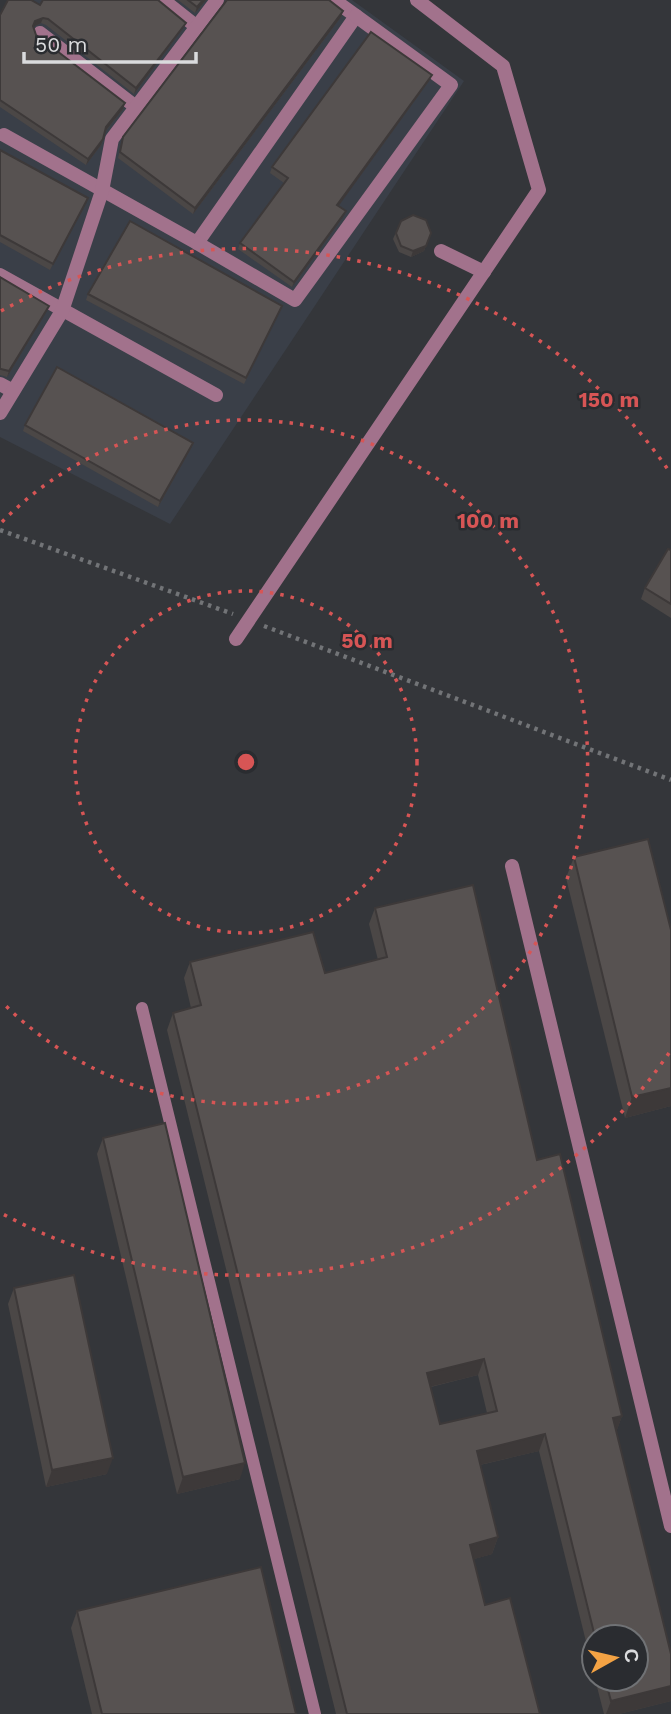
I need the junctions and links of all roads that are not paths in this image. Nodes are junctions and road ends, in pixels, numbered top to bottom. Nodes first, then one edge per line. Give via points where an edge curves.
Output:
1 (163, 0) edge
2 (217, 0) edge
3 (334, 0) edge
4 (417, 0) edge
5 (356, 16) junction
6 (197, 27) junction
7 (40, 33) dead end
8 (136, 107) junction
9 (4, 135) dead end
10 (102, 191) junction
11 (197, 243) junction
12 (441, 251) dead end
13 (484, 272) junction
14 (0, 275) edge
15 (62, 311) junction
16 (0, 384) edge
17 (13, 391) junction
18 (216, 395) dead end
19 (0, 413) edge
20 (236, 639) dead end
21 (512, 866) dead end
22 (142, 1008) dead end
23 (671, 1526) edge
24 (315, 1714) edge

1 - 6 street
2 - 6 street
3 - 5 street
4 - 13 street via 503,66 538,190
5 - 11 street
5 - 11 street via 451,85 295,300
6 - 8 street
7 - 8 street
8 - 10 street via 112,139
9 - 10 street
10 - 11 street
10 - 15 street
12 - 13 street
13 - 20 street
14 - 15 street
15 - 17 street
15 - 18 street
16 - 17 street
17 - 19 street
21 - 23 street
22 - 24 lane

